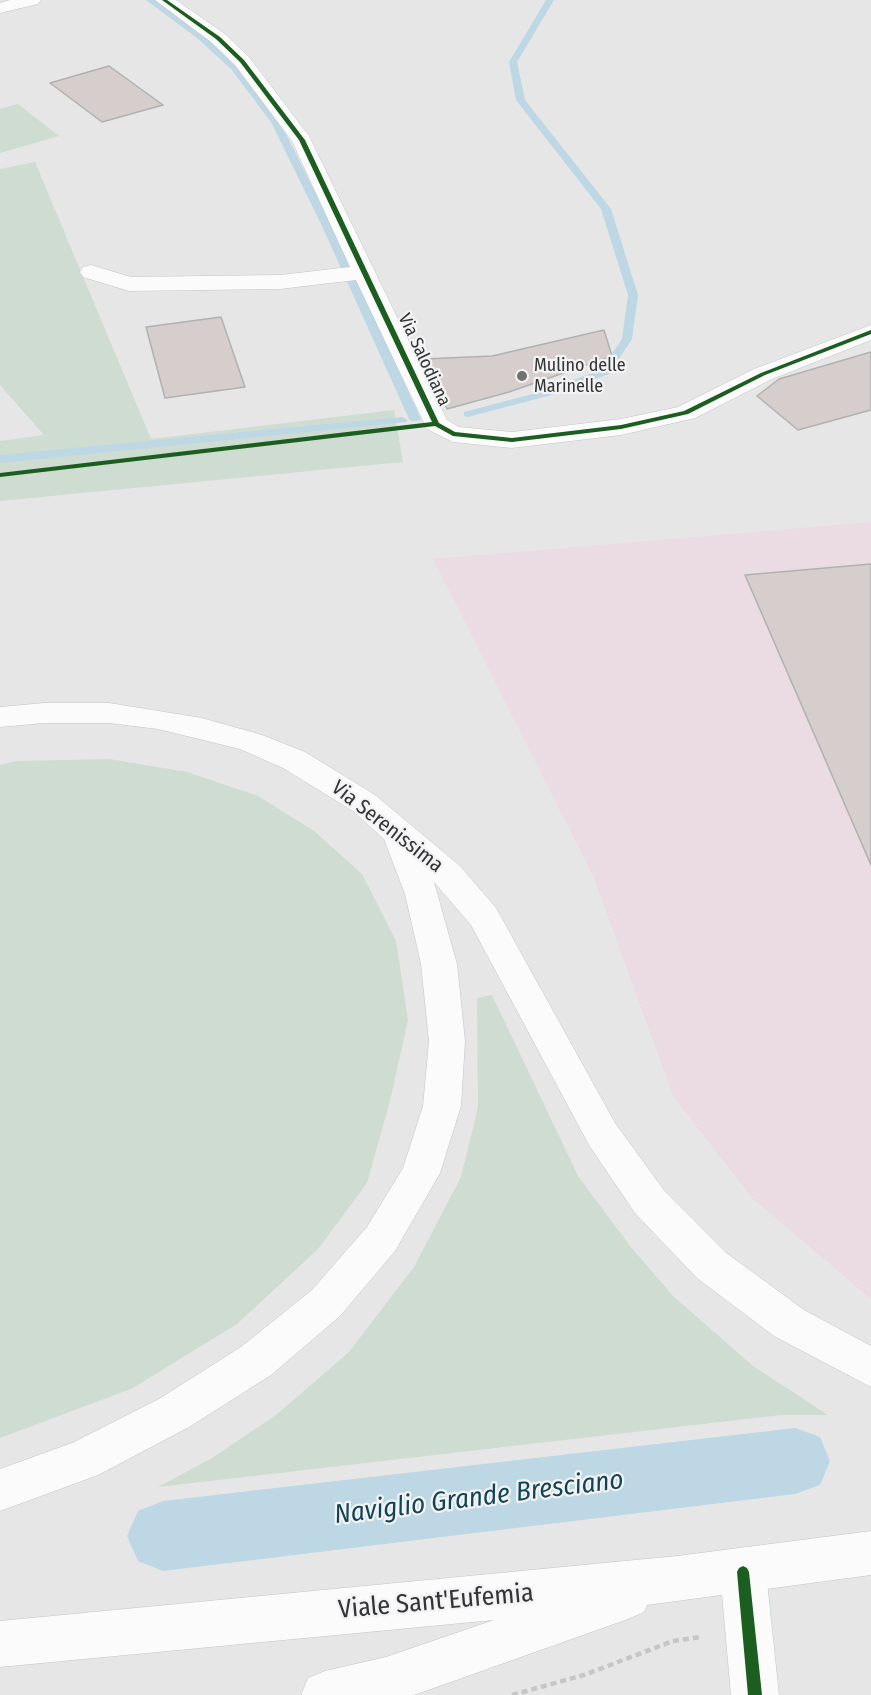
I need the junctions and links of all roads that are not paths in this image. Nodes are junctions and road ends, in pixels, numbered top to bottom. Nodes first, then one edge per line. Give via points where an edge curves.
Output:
1 (32, 0) edge
2 (164, 0) edge
3 (0, 8) edge
4 (91, 272) dead end
5 (364, 272) junction
6 (871, 332) edge
7 (0, 717) edge
8 (398, 829) junction
9 (871, 1368) edge
10 (0, 1490) edge
11 (871, 1553) edge
12 (743, 1572) junction
13 (677, 1579) junction
14 (0, 1644) edge
15 (325, 1695) edge
16 (755, 1695) edge

1 - 3 main road
2 - 5 main road, Via Salodiana via 218,38 242,61 302,140
4 - 5 main road via 129,284 280,282
5 - 6 main road, Via Salodiana via 436,424 453,434 512,440 621,427 686,413 763,374
7 - 8 main road, Via Serenissima via 109,713 202,728 294,760 336,784
8 - 9 main road, Via Serenissima via 448,874 484,917 602,1134 649,1201 711,1265 789,1323
8 - 10 main road via 422,894 439,964 447,1041 442,1106 421,1173 399,1211 381,1239 326,1303 256,1361 174,1413 83,1460
11 - 12 main road, Viale Sant'Eufemia
12 - 13 main road, Viale Sant'Eufemia
12 - 16 main road
13 - 14 main road, Viale Sant'Eufemia
13 - 15 main road via 386,1681

